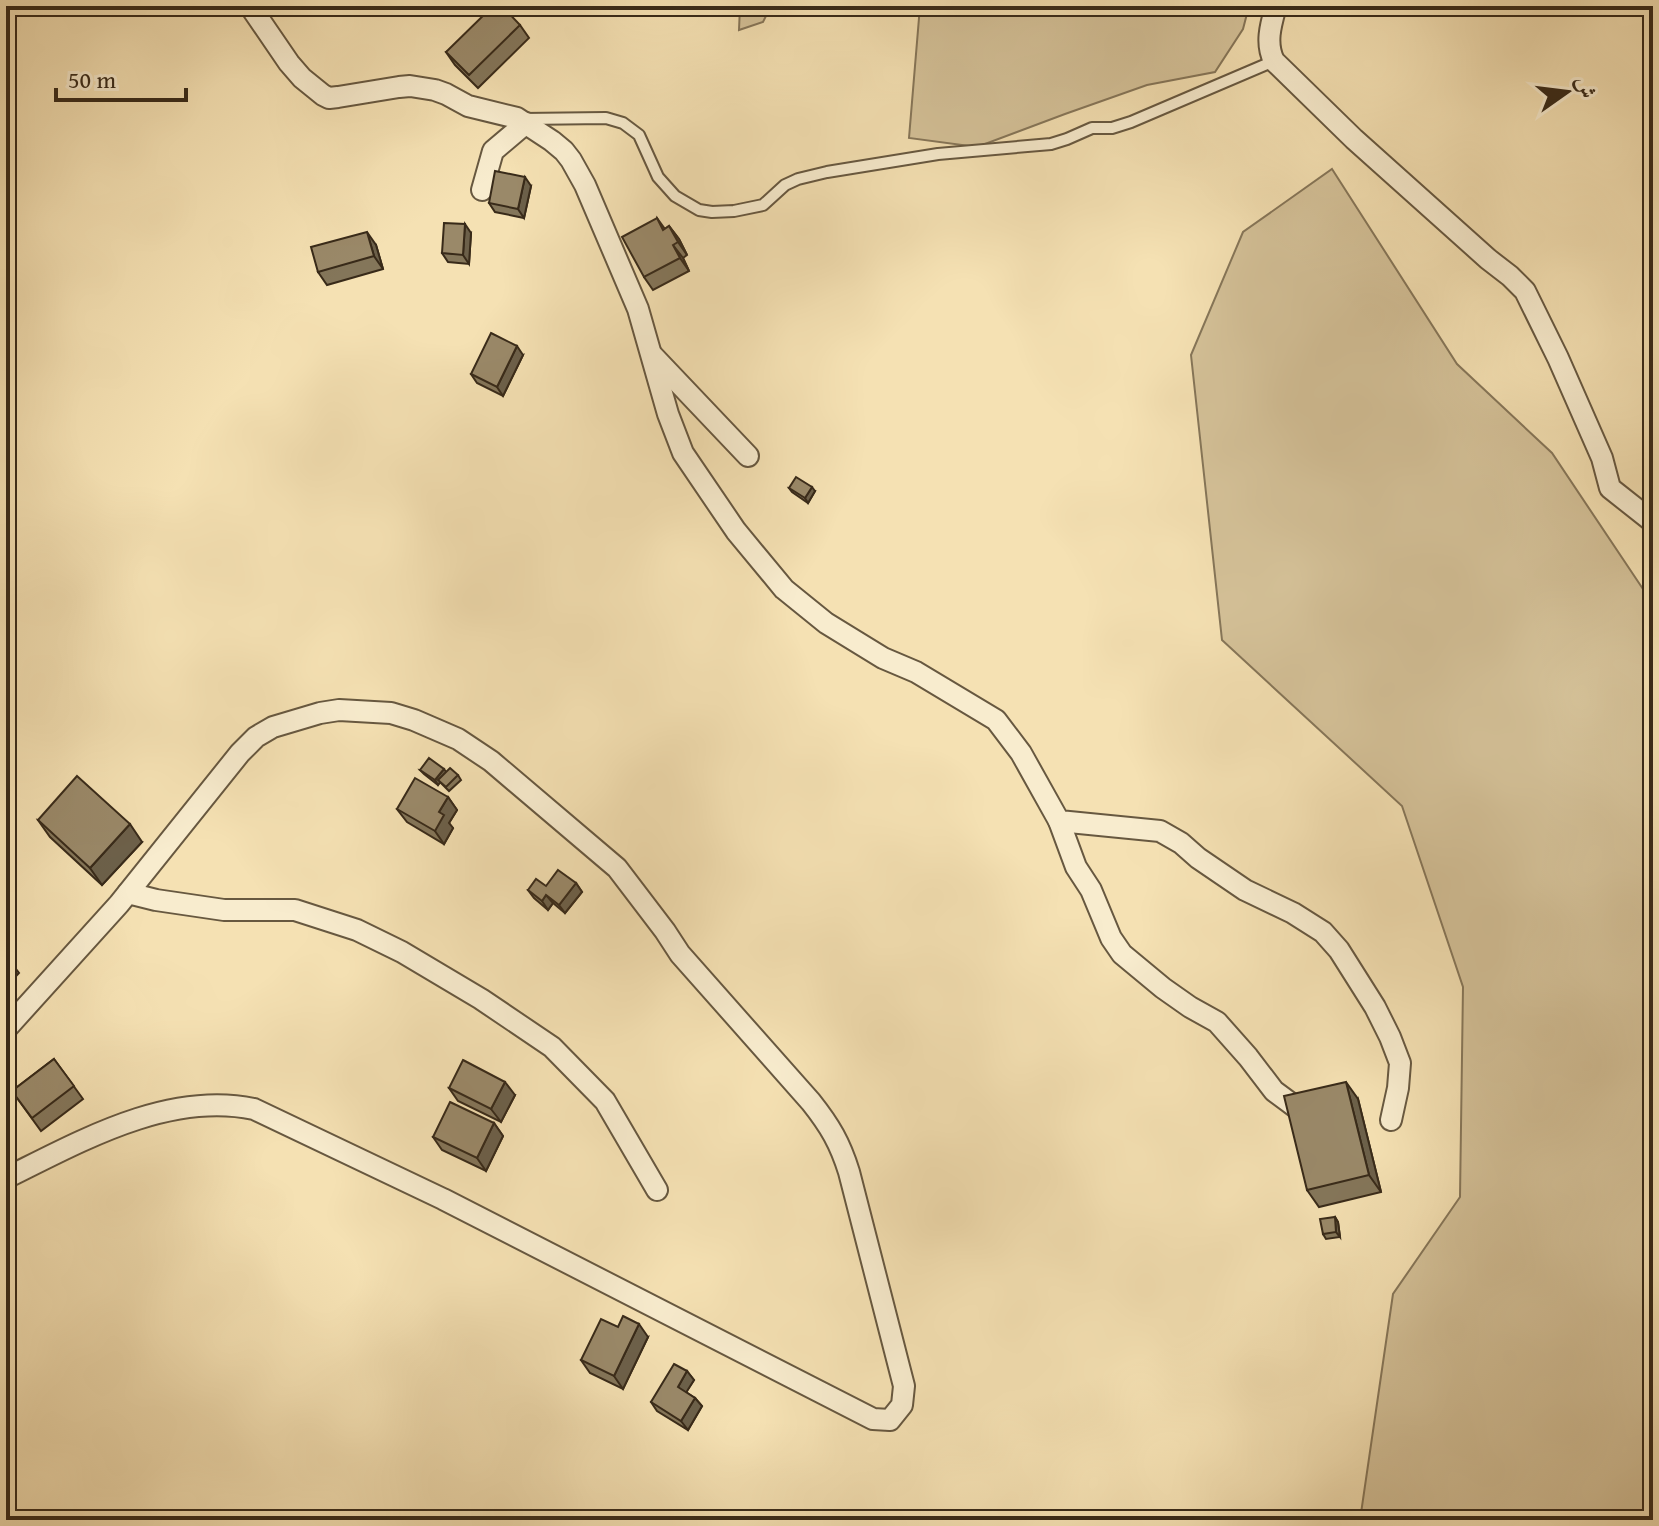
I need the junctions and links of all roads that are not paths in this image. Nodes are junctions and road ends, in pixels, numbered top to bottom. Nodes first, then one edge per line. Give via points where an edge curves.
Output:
1 (250, 6) edge
2 (1276, 6) edge
3 (1274, 61) junction
4 (522, 121) junction
5 (482, 190) dead end
6 (651, 353) junction
7 (748, 456) dead end
8 (1653, 522) edge
9 (1059, 821) junction
10 (128, 893) junction
11 (6, 1029) edge
12 (1301, 1111) edge
13 (1391, 1120) dead end
14 (6, 1178) edge
15 (657, 1190) dead end

1 - 4 street via 289,63 329,98 410,86
2 - 3 street via 1269,52
3 - 4 lane via 1112,128 1092,128 1051,144 938,154 827,172 785,185 763,205 734,211 699,210 675,196 658,177 639,135 623,123 606,118
3 - 8 street via 1525,291 1602,458 1610,488
4 - 5 street via 493,151
4 - 6 street via 564,151 579,173 638,309
6 - 7 street
6 - 9 street via 683,453 776,581 854,641 996,720
9 - 12 street via 1076,867 1122,954 1217,1022 1274,1091
9 - 13 street via 1160,831 1245,890 1323,932 1375,1007 1400,1063
10 - 11 street
10 - 14 street via 240,753 273,727 320,713 374,711 414,720 458,739 617,868 680,954 831,1128 849,1172 904,1386 902,1405 890,1420 873,1419 443,1199 254,1109 218,1105 141,1118
10 - 15 street via 224,910 295,910 357,930 402,952 552,1047 605,1101

